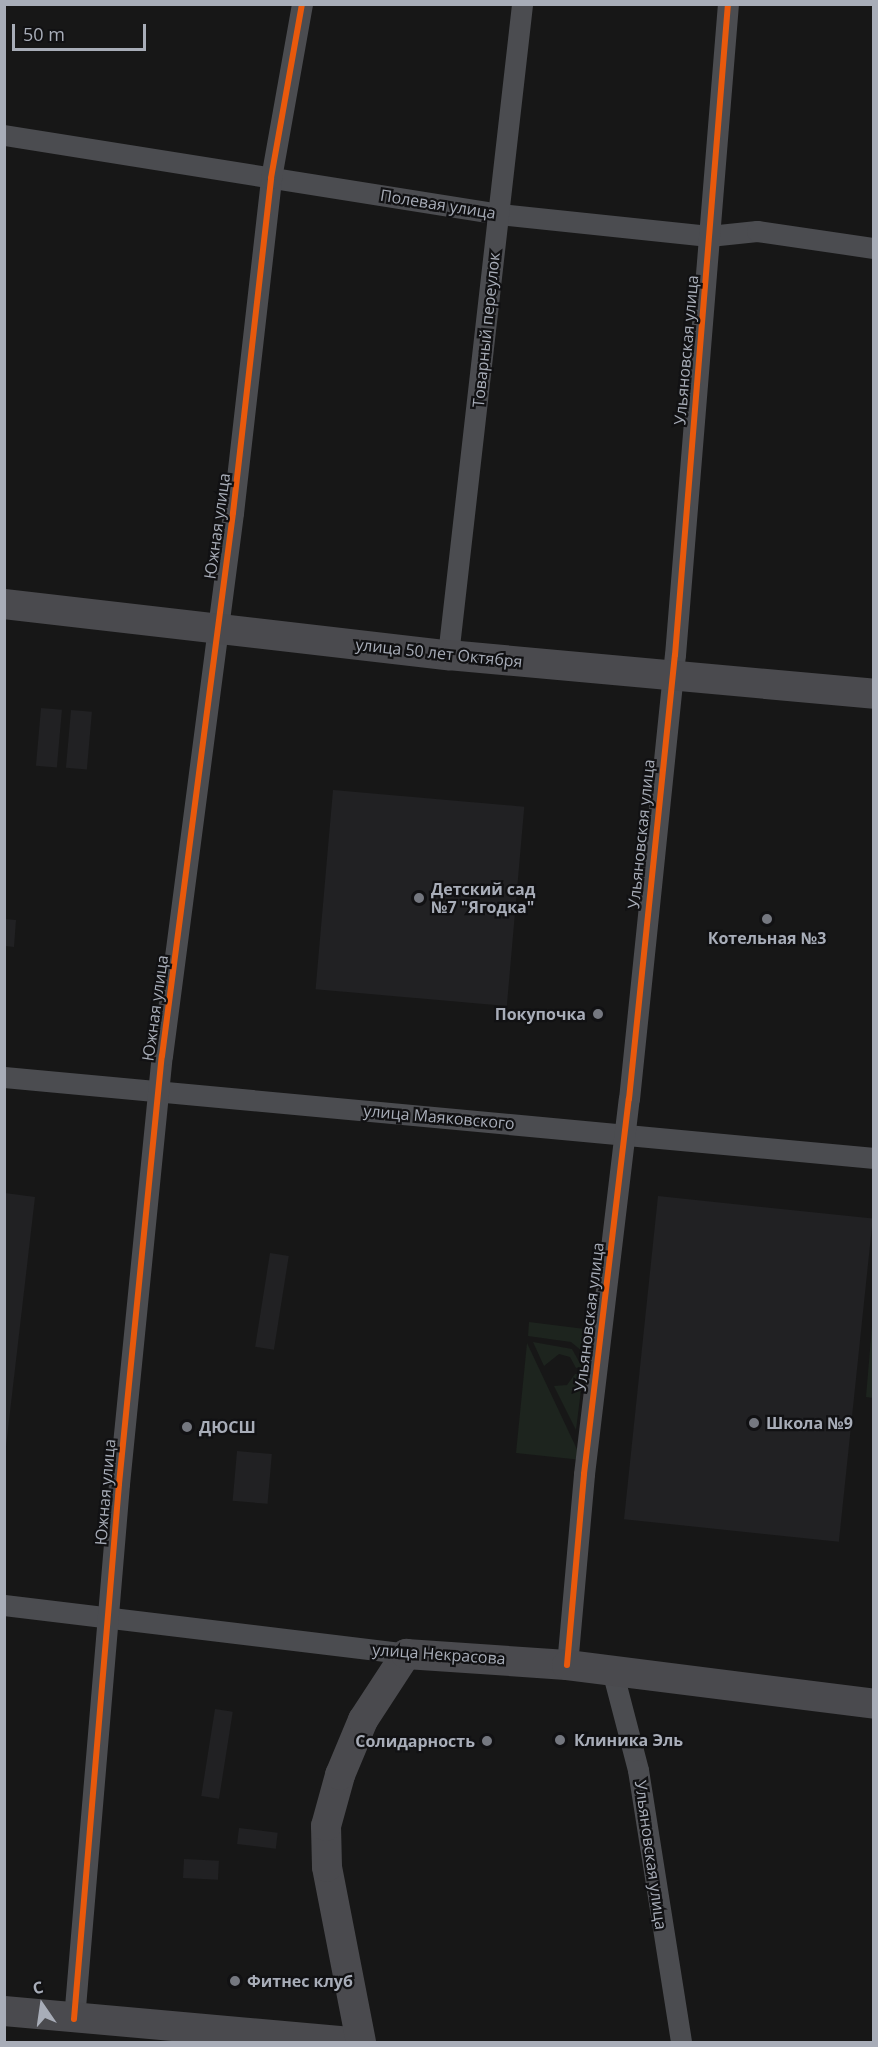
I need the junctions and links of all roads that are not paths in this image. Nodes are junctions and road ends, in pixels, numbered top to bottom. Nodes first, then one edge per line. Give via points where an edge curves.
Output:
1 (302, 4) edge
2 (522, 4) edge
3 (728, 4) edge
4 (4, 135) edge
5 (272, 178) junction
6 (499, 214) junction
7 (709, 236) junction
8 (873, 248) edge
9 (4, 604) edge
10 (216, 628) junction
11 (448, 655) junction
12 (672, 675) junction
13 (873, 694) edge
14 (4, 1077) edge
15 (158, 1090) junction
16 (625, 1135) junction
17 (873, 1158) edge
18 (4, 1605) edge
19 (108, 1617) junction
20 (406, 1654) junction
21 (567, 1665) junction
22 (612, 1670) junction
23 (873, 1704) edge
24 (4, 2011) edge
25 (74, 2019) junction
26 (351, 2043) edge
27 (361, 2043) edge
28 (681, 2043) edge

1 - 5 street, Южная улица
2 - 6 street, Товарный переулок
3 - 7 street, Ульяновская улица
4 - 5 street, Полевая улица
5 - 6 street, Полевая улица
5 - 10 street, Южная улица
6 - 7 street, Полевая улица
6 - 11 street, Товарный переулок
7 - 8 street, Полевая улица via 758,231
7 - 12 street, Ульяновская улица
9 - 10 main road, улица 50 лет Октября
10 - 11 main road, улица 50 лет Октября
10 - 15 street, Южная улица
11 - 12 main road, улица 50 лет Октября
12 - 13 main road, улица 50 лет Октября
12 - 16 street, Ульяновская улица
14 - 15 street, улица Маяковского
15 - 16 street, улица Маяковского
15 - 19 street, Южная улица
16 - 17 street, улица Маяковского
16 - 21 street, Ульяновская улица via 585,1466
18 - 19 street, улица Некрасова
19 - 20 street, улица Некрасова
19 - 25 street, Южная улица
20 - 21 main road, улица Некрасова
20 - 27 main road via 363,1720 340,1775 326,1826 327,1867
21 - 22 main road, улица Некрасова
22 - 23 main road, улица Некрасова
22 - 28 street, Ульяновская улица via 638,1770
24 - 25 main road
25 - 26 main road

